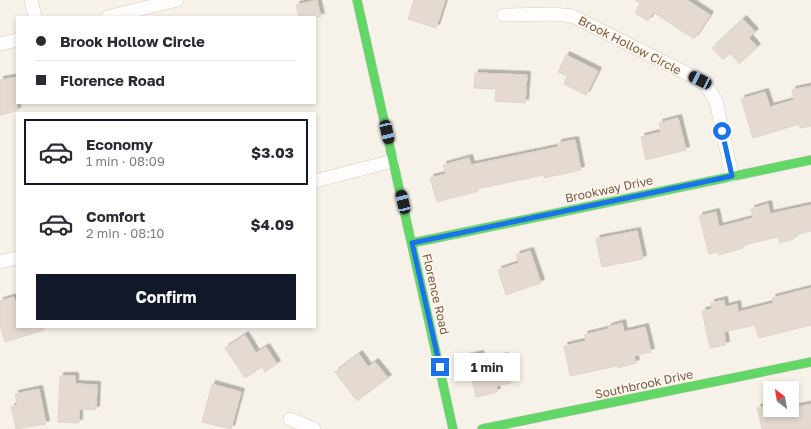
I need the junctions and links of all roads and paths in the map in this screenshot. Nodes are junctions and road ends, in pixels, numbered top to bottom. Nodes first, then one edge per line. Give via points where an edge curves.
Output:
1 (32, 0) edge
2 (177, 0) edge
3 (357, 0) edge
4 (504, 15) dead end
5 (35, 16) edge
6 (112, 16) edge
7 (16, 40) edge
8 (0, 44) edge
9 (811, 160) edge
10 (393, 161) junction
11 (732, 176) junction
12 (316, 181) edge
13 (412, 243) junction
14 (16, 258) edge
15 (0, 262) edge
16 (811, 362) edge
17 (290, 419) dead end
18 (314, 429) edge
19 (453, 429) edge
20 (482, 429) edge

1 - 5 street
2 - 6 street
3 - 10 street, Florence Road
4 - 11 street, Brook Hollow Circle via 546,13 572,16 700,80 716,101
7 - 8 street
9 - 11 street, Brookway Drive
10 - 12 street
10 - 13 street, Florence Road
11 - 13 street, Brookway Drive
13 - 19 street, Florence Road
14 - 15 street
16 - 20 street, Southbrook Drive
17 - 18 street

